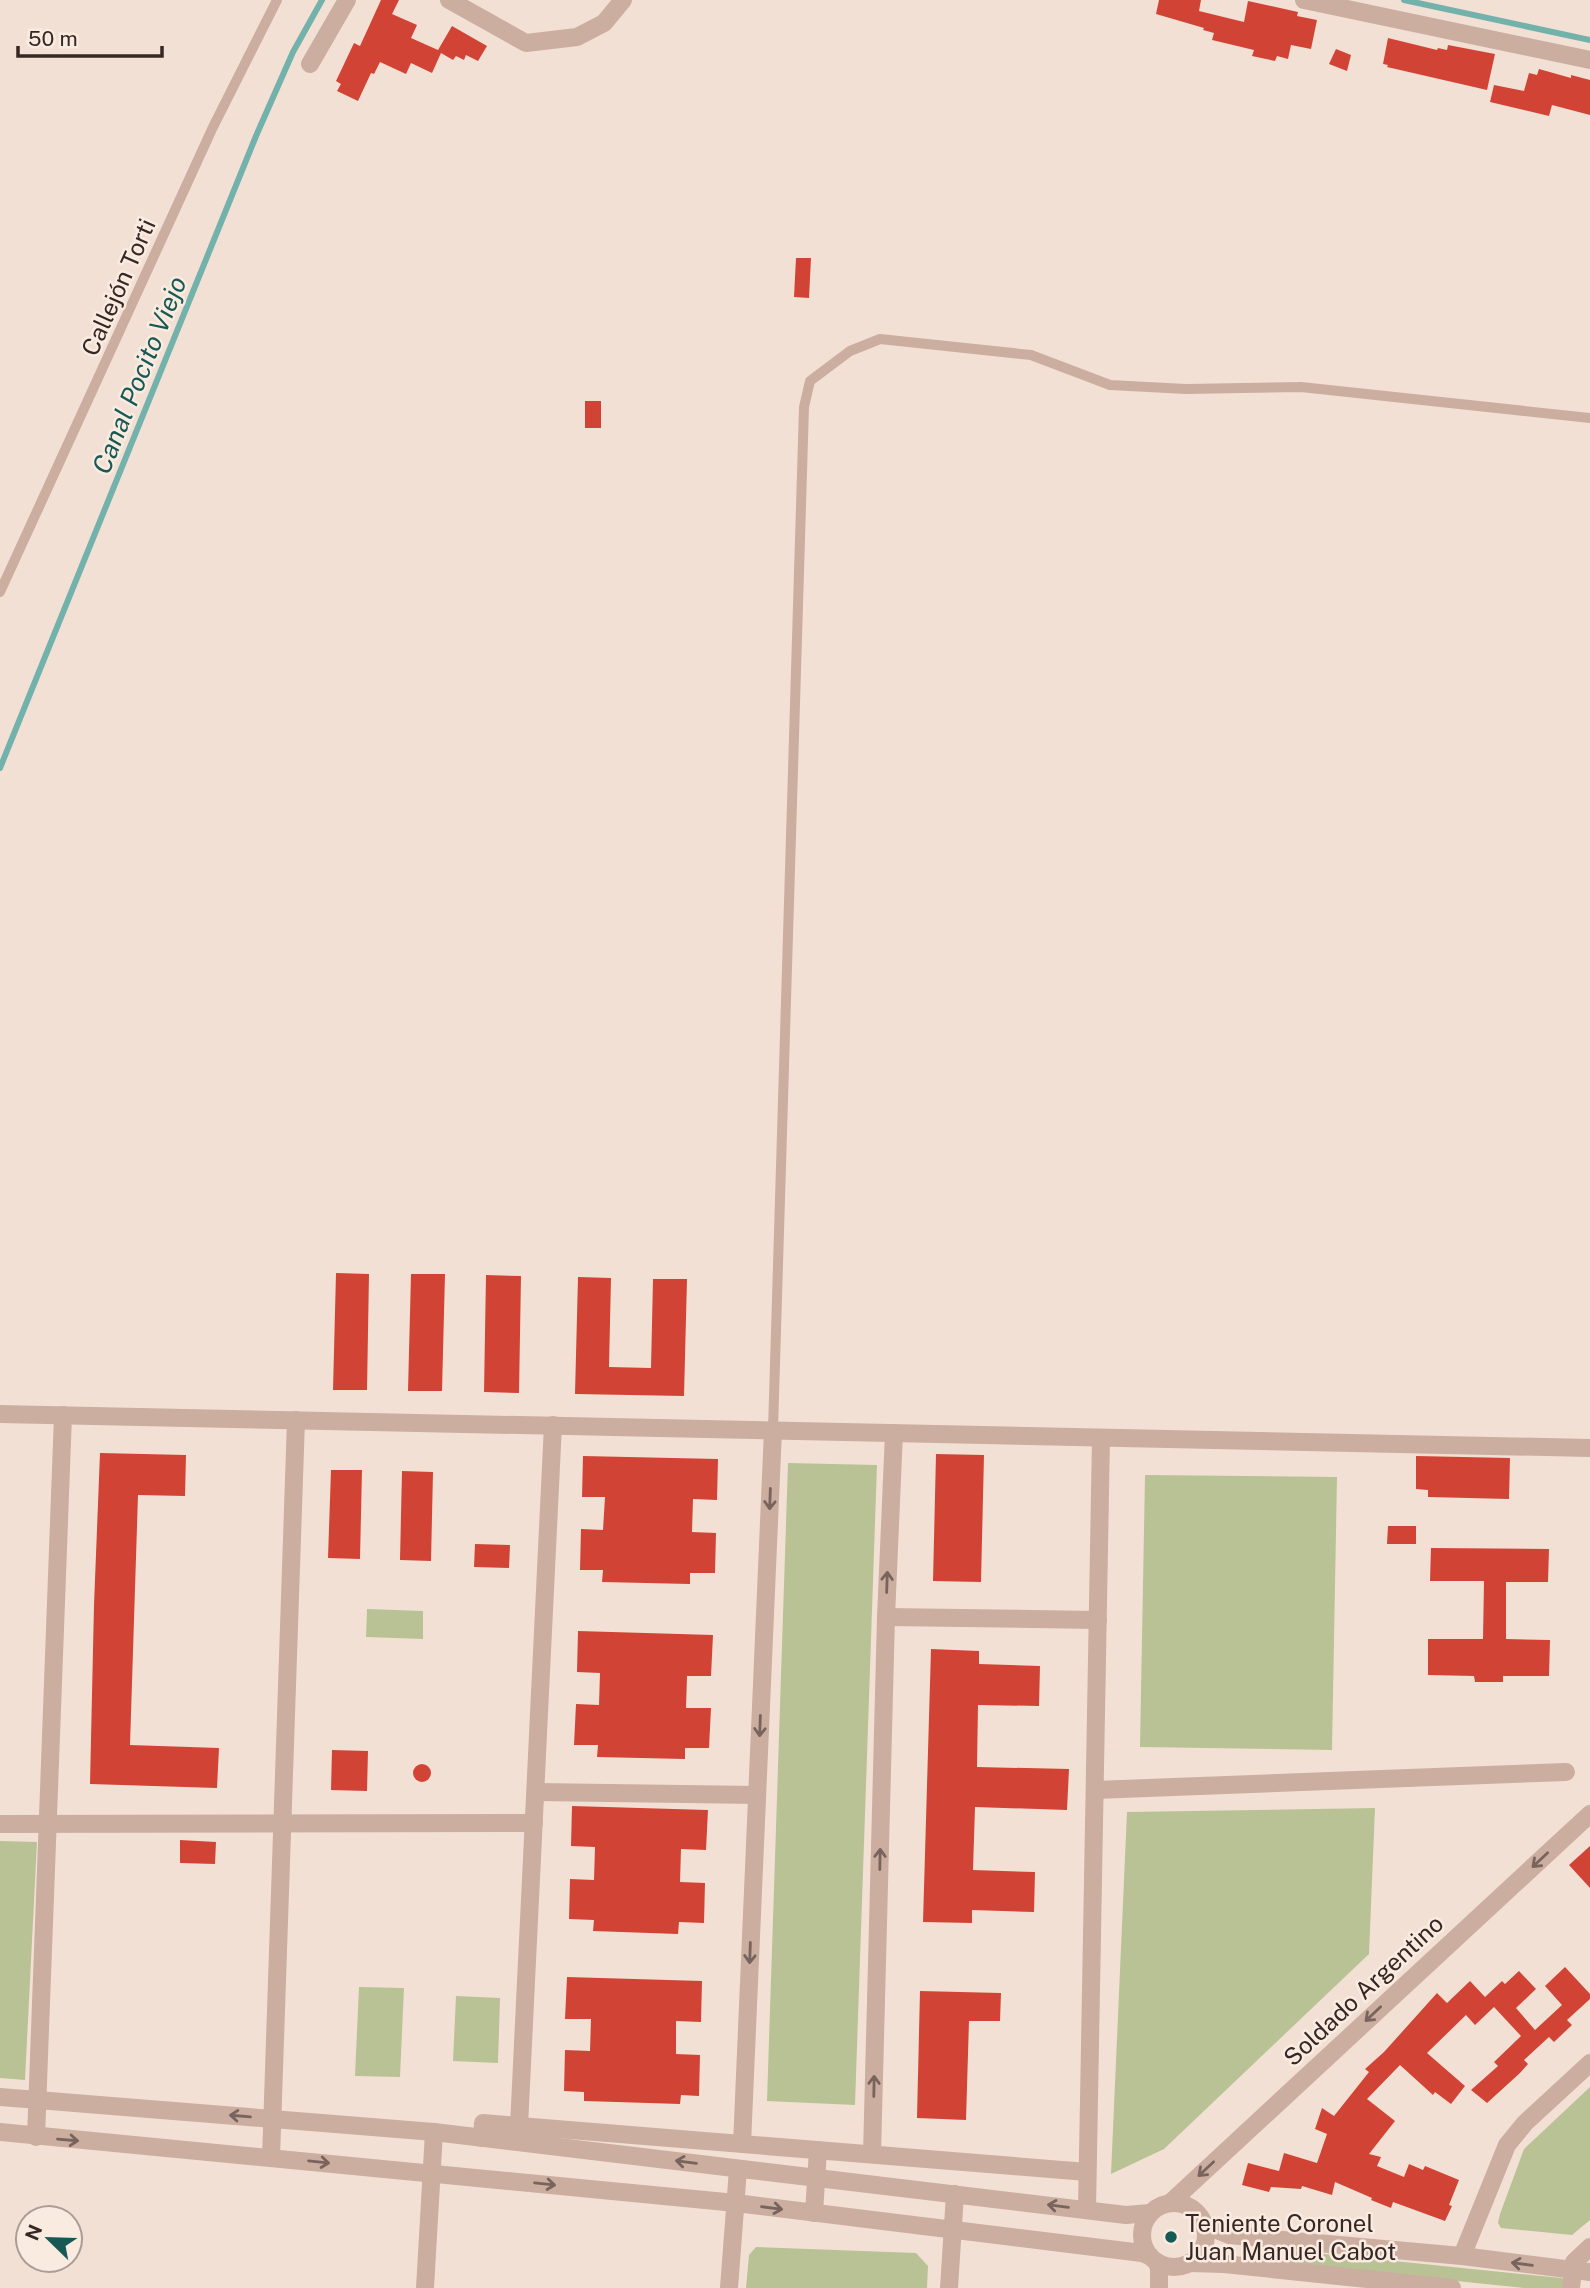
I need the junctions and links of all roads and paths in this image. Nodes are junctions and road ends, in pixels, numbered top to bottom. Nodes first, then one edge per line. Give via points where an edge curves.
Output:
1 (277, 0) edge
2 (347, 0) edge
3 (449, 0) edge
4 (623, 0) edge
5 (1304, 0) edge
6 (1590, 60) edge
7 (310, 64) dead end
8 (1590, 418) edge
9 (0, 592) edge
10 (0, 1413) edge
11 (64, 1415) junction
12 (296, 1420) junction
13 (553, 1426) junction
14 (773, 1430) junction
15 (894, 1433) junction
16 (1101, 1437) junction
17 (1590, 1448) edge
18 (886, 1616) junction
19 (1098, 1620) junction
20 (1566, 1772) dead end
21 (1095, 1790) junction
22 (536, 1792) junction
23 (757, 1795) junction
24 (1590, 1814) edge
25 (534, 1823) junction
26 (0, 1824) edge
27 (48, 1824) junction
28 (282, 1824) junction
29 (1590, 2063) edge
30 (0, 2096) edge
31 (38, 2099) junction
32 (272, 2119) junction
33 (519, 2126) junction
34 (0, 2132) edge
35 (434, 2132) junction
36 (36, 2137) junction
37 (482, 2138) junction
38 (742, 2144) junction
39 (818, 2150) junction
40 (872, 2154) junction
41 (271, 2158) junction
42 (738, 2169) junction
43 (1087, 2172) junction
44 (433, 2174) junction
45 (817, 2178) junction
46 (955, 2194) junction
47 (736, 2203) junction
48 (1170, 2203) junction
49 (1087, 2210) junction
50 (814, 2213) junction
51 (1150, 2213) junction
52 (1205, 2225) junction
53 (953, 2230) junction
54 (1590, 2247) edge
55 (1462, 2256) junction
56 (1153, 2259) junction
57 (1189, 2263) junction
58 (1578, 2277) edge
59 (425, 2288) edge
60 (729, 2288) edge
61 (949, 2288) edge
62 (1159, 2288) edge
63 (1452, 2288) edge

1 - 9 lane, Callejón Torti via 213,127
2 - 7 street
3 - 4 street via 526,43 576,37 604,23
5 - 6 street
8 - 14 lane via 1301,387 1110,385 1031,355 880,340 850,351 810,381 804,407
10 - 11 street
11 - 12 street
11 - 27 street
12 - 13 street
12 - 28 street
13 - 14 street
13 - 22 street
14 - 15 street
14 -> 23 street
15 - 16 street
18 -> 15 street
16 - 17 street
16 - 19 street
18 - 19 street
40 -> 18 street
19 - 21 street
20 - 21 street
21 - 43 street
22 - 23 street
22 - 25 street
23 -> 38 street
24 -> 48 street, Soldado Argentino
25 - 28 street
25 - 33 street
26 - 27 street
27 - 28 street
27 - 31 street
28 - 32 street
29 - 55 street via 1507,2145
30 - 31 street
32 -> 31 street
31 - 36 street
32 - 35 street
32 - 41 street
33 - 37 street via 483,2123
33 - 38 street
34 - 36 street
35 - 37 street
35 - 44 street
36 -> 41 street
42 -> 37 street
38 - 39 street
39 - 40 street
39 - 45 street
40 - 43 street
41 -> 44 street
42 - 45 street
42 - 47 street
43 - 49 street
44 -> 47 street
44 - 59 street
45 - 46 street
45 - 50 street
49 -> 46 street
46 - 53 street
47 -> 50 street
47 - 60 street
48 - 51 street
48 - 52 street via 1191,2207
49 - 51 street
50 - 53 street
51 - 56 street via 1142,2234 1143,2245
52 - 55 street via 1229,2235
52 - 57 street via 1204,2247
53 - 56 street via 1142,2253
53 - 61 street
54 - 58 street via 1574,2262
58 -> 55 street
56 - 57 street via 1167,2266
56 - 62 street via 1159,2269
57 - 63 street

